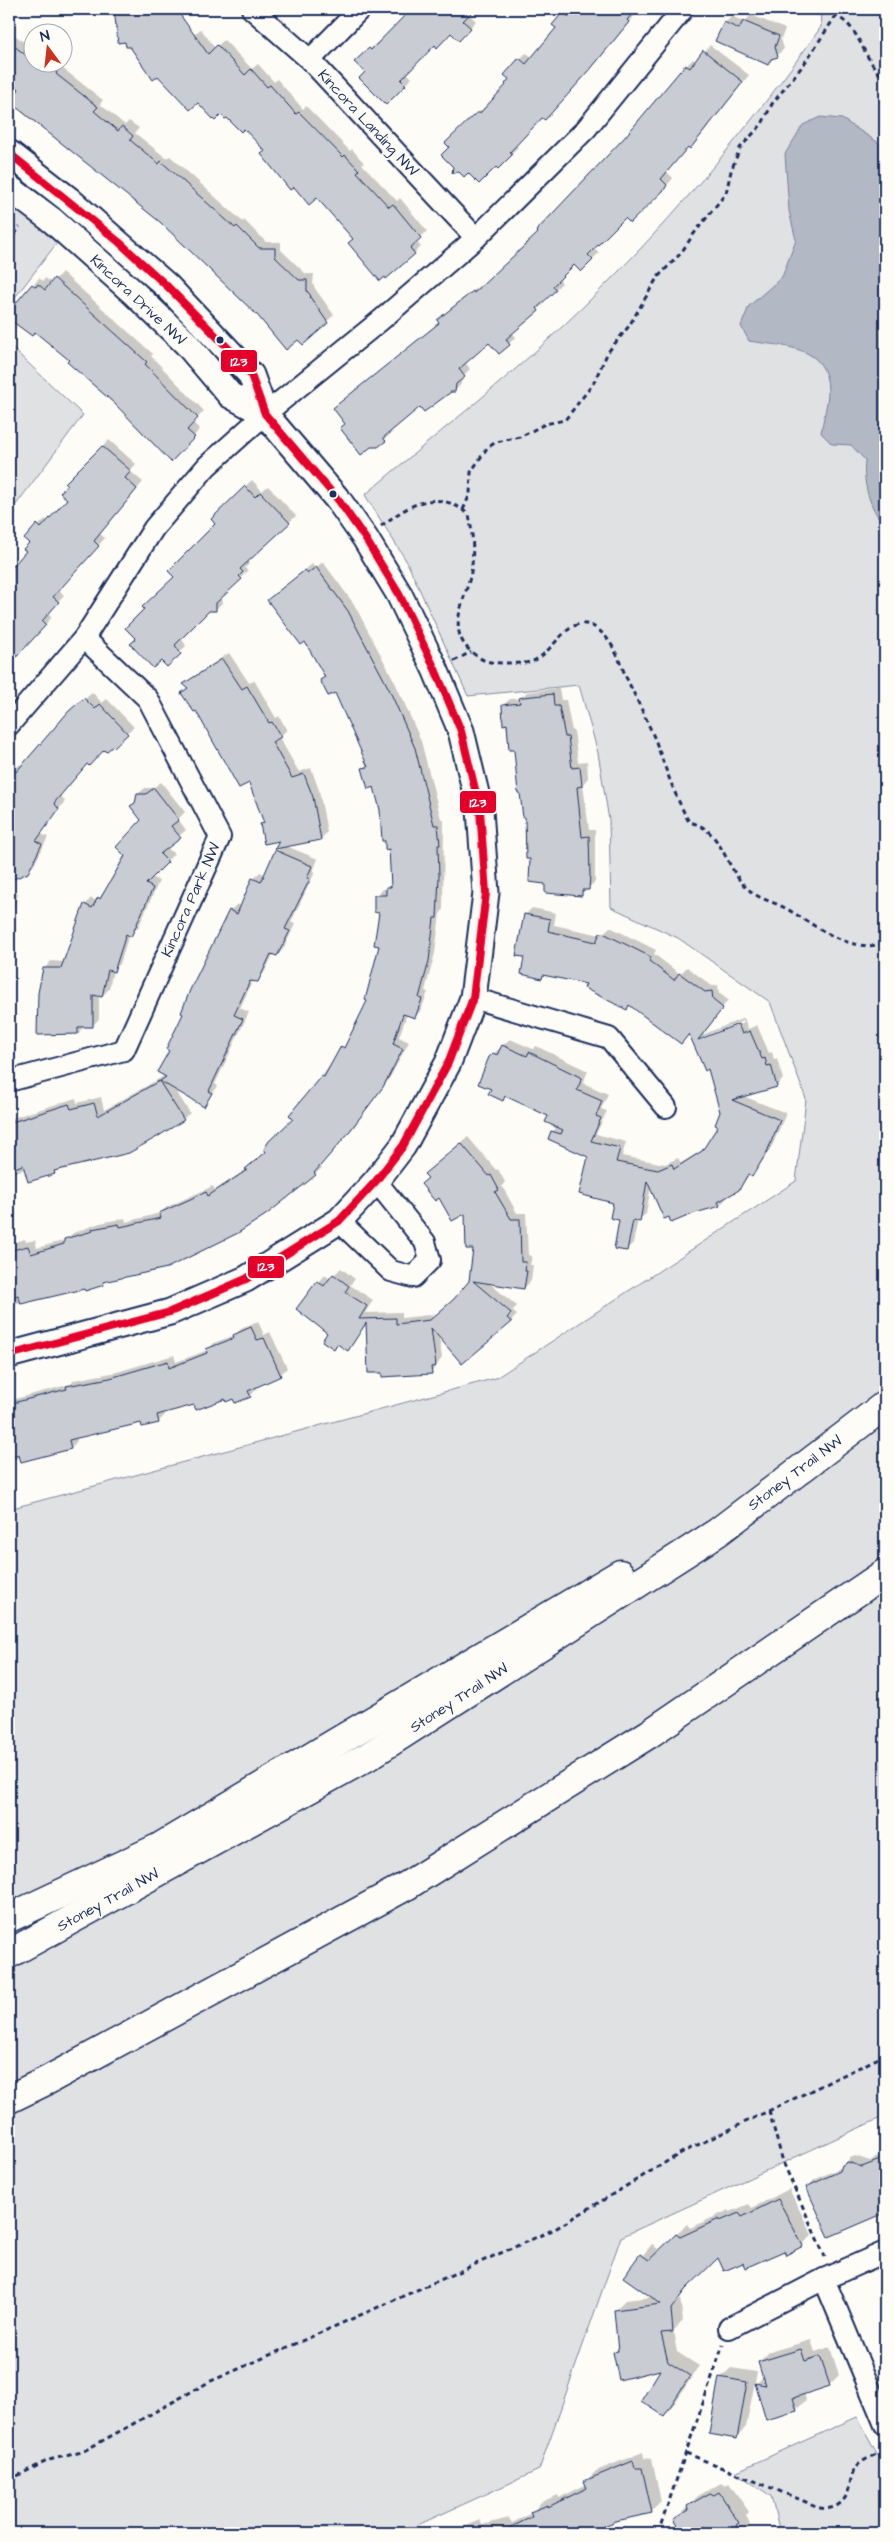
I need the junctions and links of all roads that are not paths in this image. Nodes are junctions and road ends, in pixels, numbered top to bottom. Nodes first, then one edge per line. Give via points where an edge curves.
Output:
1 (252, 9) edge
2 (360, 9) edge
3 (683, 9) edge
4 (310, 60) junction
5 (9, 153) edge
6 (9, 188) edge
7 (476, 238) junction
8 (265, 414) junction
9 (84, 638) junction
10 (9, 725) edge
11 (473, 998) junction
12 (9, 1082) edge
13 (666, 1107) dead end
14 (376, 1182) junction
15 (340, 1221) junction
16 (9, 1354) edge
17 (885, 1406) edge
18 (718, 1532) junction
19 (885, 1573) edge
20 (9, 1918) edge
21 (9, 1954) edge
22 (48, 2080) junction
23 (9, 2099) edge
24 (9, 2115) edge
25 (885, 2252) edge
26 (824, 2280) junction
27 (729, 2328) road end
28 (885, 2425) edge

1 - 4 street
2 - 4 street, Kincora Landing NW
3 - 7 street via 586,129
4 - 7 street, Kincora Landing NW
5 - 8 street, Kincora Drive NW via 112,236 188,308 251,375
6 - 8 street, Kincora Drive NW via 135,294 186,344 230,394
7 - 8 street
8 - 9 street via 208,466 154,528
8 - 11 street, Kincora Drive NW via 339,501 400,594 461,731 480,810 486,893
9 - 10 street
9 - 12 street, Kincora Park NW via 148,699 220,836 124,1050
11 - 13 street via 608,1038
11 - 14 street, Kincora Drive NW via 448,1063 404,1146
14 - 15 street, Kincora Drive NW
14 - 15 street via 425,1242 430,1260 413,1277 391,1271
15 - 16 street, Kincora Drive NW via 246,1279 170,1312
17 - 18 highway, Stoney Trail NW
18 - 20 highway via 622,1572 158,1848
18 - 21 highway, Stoney Trail NW via 367,1757
19 - 22 highway via 648,1734 408,1885
22 - 23 highway
22 - 24 highway
25 - 26 street
26 - 27 street
26 - 28 street

